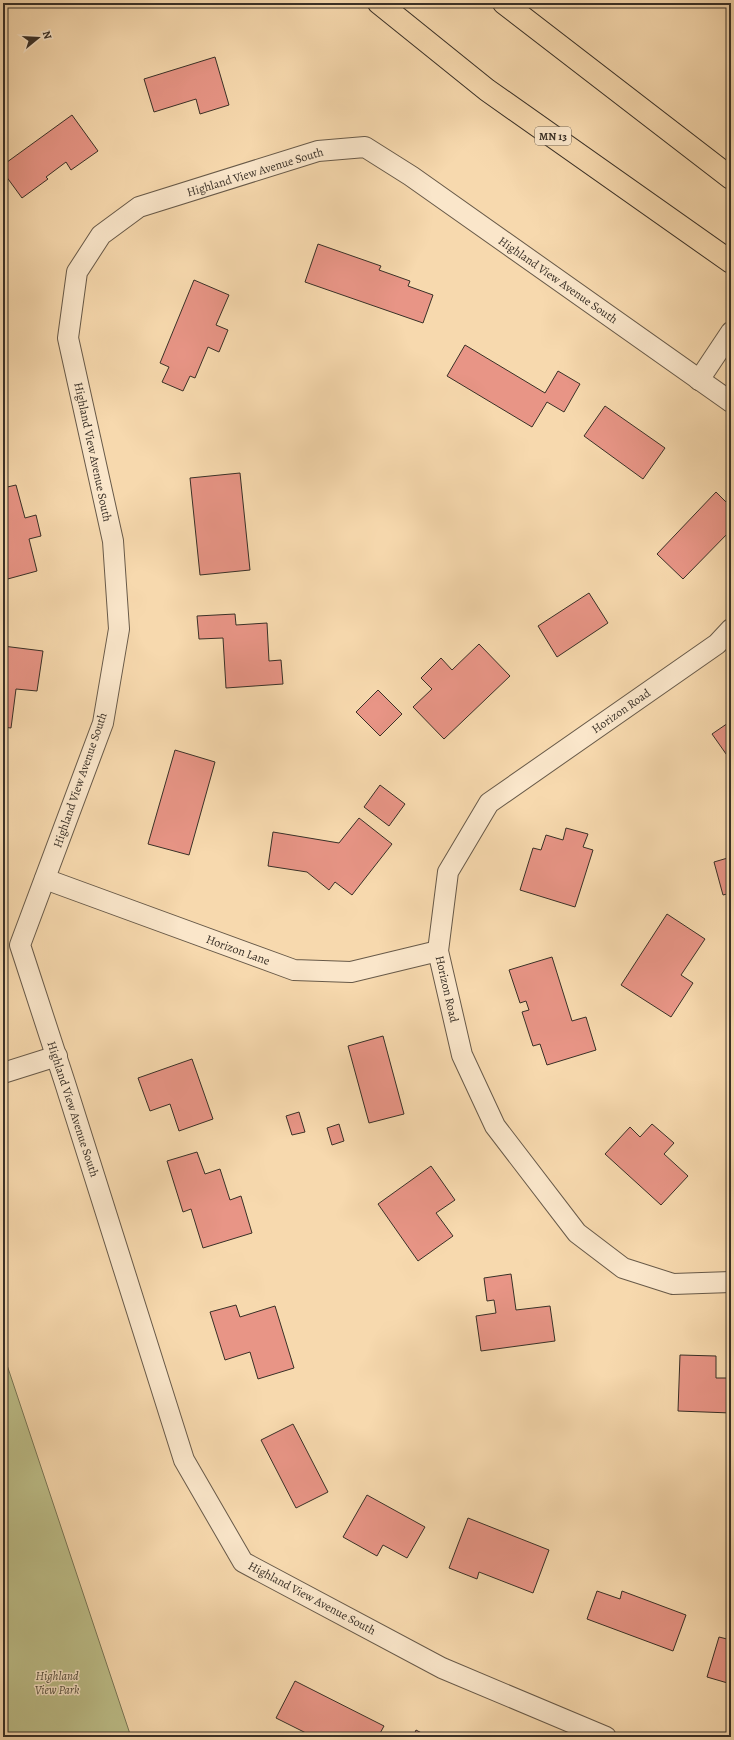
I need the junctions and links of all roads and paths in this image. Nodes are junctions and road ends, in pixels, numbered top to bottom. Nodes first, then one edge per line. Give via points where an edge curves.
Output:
1 (379, 3) edge
2 (504, 3) edge
3 (731, 178) edge
4 (731, 262) edge
5 (731, 332) edge
6 (699, 380) junction
7 (731, 402) edge
8 (731, 629) edge
9 (45, 879) junction
10 (438, 951) junction
11 (56, 1056) junction
12 (3, 1073) edge
13 (731, 1282) edge
14 (606, 1737) edge

1 - 4 highway, MN 13 via 487,90
2 - 3 highway
5 - 6 street
6 - 7 street
6 - 9 street, Highland View Avenue South via 411,176 365,147 318,150 139,207 102,235 77,272 68,338 113,541 119,629 103,723
8 - 10 street, Horizon Road via 717,644 489,803 448,872
9 - 10 street, Horizon Lane via 294,970 351,972
9 - 11 street, Highland View Avenue South via 20,945
10 - 13 street, Horizon Road via 462,1055 495,1126 577,1233 623,1268 673,1284
11 - 12 street
11 - 14 street, Highland View Avenue South via 184,1460 243,1562 442,1668

